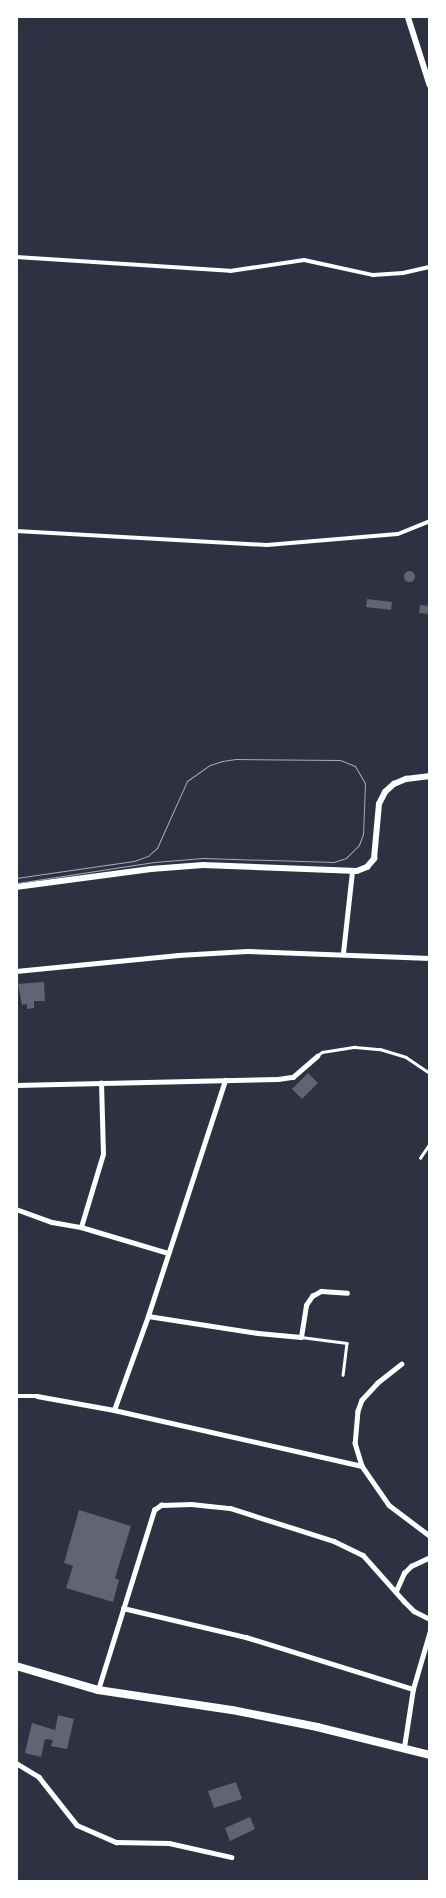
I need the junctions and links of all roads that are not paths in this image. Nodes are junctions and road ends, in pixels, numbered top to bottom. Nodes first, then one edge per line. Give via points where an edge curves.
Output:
1 (408, 16) edge
2 (430, 85) edge
3 (16, 257) edge
4 (430, 267) edge
5 (430, 521) edge
6 (16, 531) edge
7 (430, 776) edge
8 (352, 872) junction
9 (16, 887) edge
10 (343, 953) junction
11 (430, 958) edge
12 (16, 971) edge
13 (317, 1056) joint
14 (430, 1073) edge
15 (225, 1080) junction
16 (101, 1083) junction
17 (16, 1085) edge
18 (430, 1143) edge
19 (420, 1158) dead end
20 (16, 1209) edge
21 (81, 1227) junction
22 (168, 1253) junction
23 (347, 1293) dead end
24 (148, 1316) junction
25 (301, 1337) junction
26 (402, 1364) dead end
27 (343, 1375) dead end
28 (16, 1396) edge
29 (114, 1410) junction
30 (362, 1466) junction
31 (430, 1536) edge
32 (430, 1557) edge
33 (396, 1591) junction
34 (123, 1608) junction
35 (430, 1619) edge
36 (430, 1631) edge
37 (17, 1667) edge
38 (98, 1690) junction
39 (413, 1690) junction
40 (404, 1747) junction
41 (430, 1754) edge
42 (16, 1763) edge
43 (231, 1857) dead end

1 - 2 street
3 - 4 street via 230,271 304,260 372,275
5 - 6 street via 398,534 267,544
7 - 8 street via 406,779 385,792 379,804 376,854 372,864
8 - 9 street via 203,865
8 - 10 street
10 - 11 street
10 - 12 street via 247,951
13 - 14 lane via 322,1052 355,1047 380,1049 406,1057
13 - 15 street via 293,1077
15 - 16 street
15 - 22 street
16 - 17 street
16 - 21 street via 103,1154
18 - 19 lane
20 - 21 street via 52,1222
21 - 22 street
22 - 24 street
23 - 25 street via 321,1291 312,1296 306,1305
24 - 25 street
24 - 29 street
25 - 27 lane via 347,1342
26 - 30 street via 362,1400 355,1444
28 - 29 street via 37,1396
29 - 30 street
30 - 31 street via 389,1505
32 - 33 street via 404,1573
33 - 34 street via 363,1555 334,1541 230,1508 161,1505 154,1510
33 - 35 street via 414,1611
34 - 38 street
34 - 39 street via 246,1636
36 - 39 street
37 - 38 main road
38 - 40 main road via 232,1710
39 - 40 street
40 - 41 main road
42 - 43 street via 39,1777 77,1825 116,1842 170,1842

